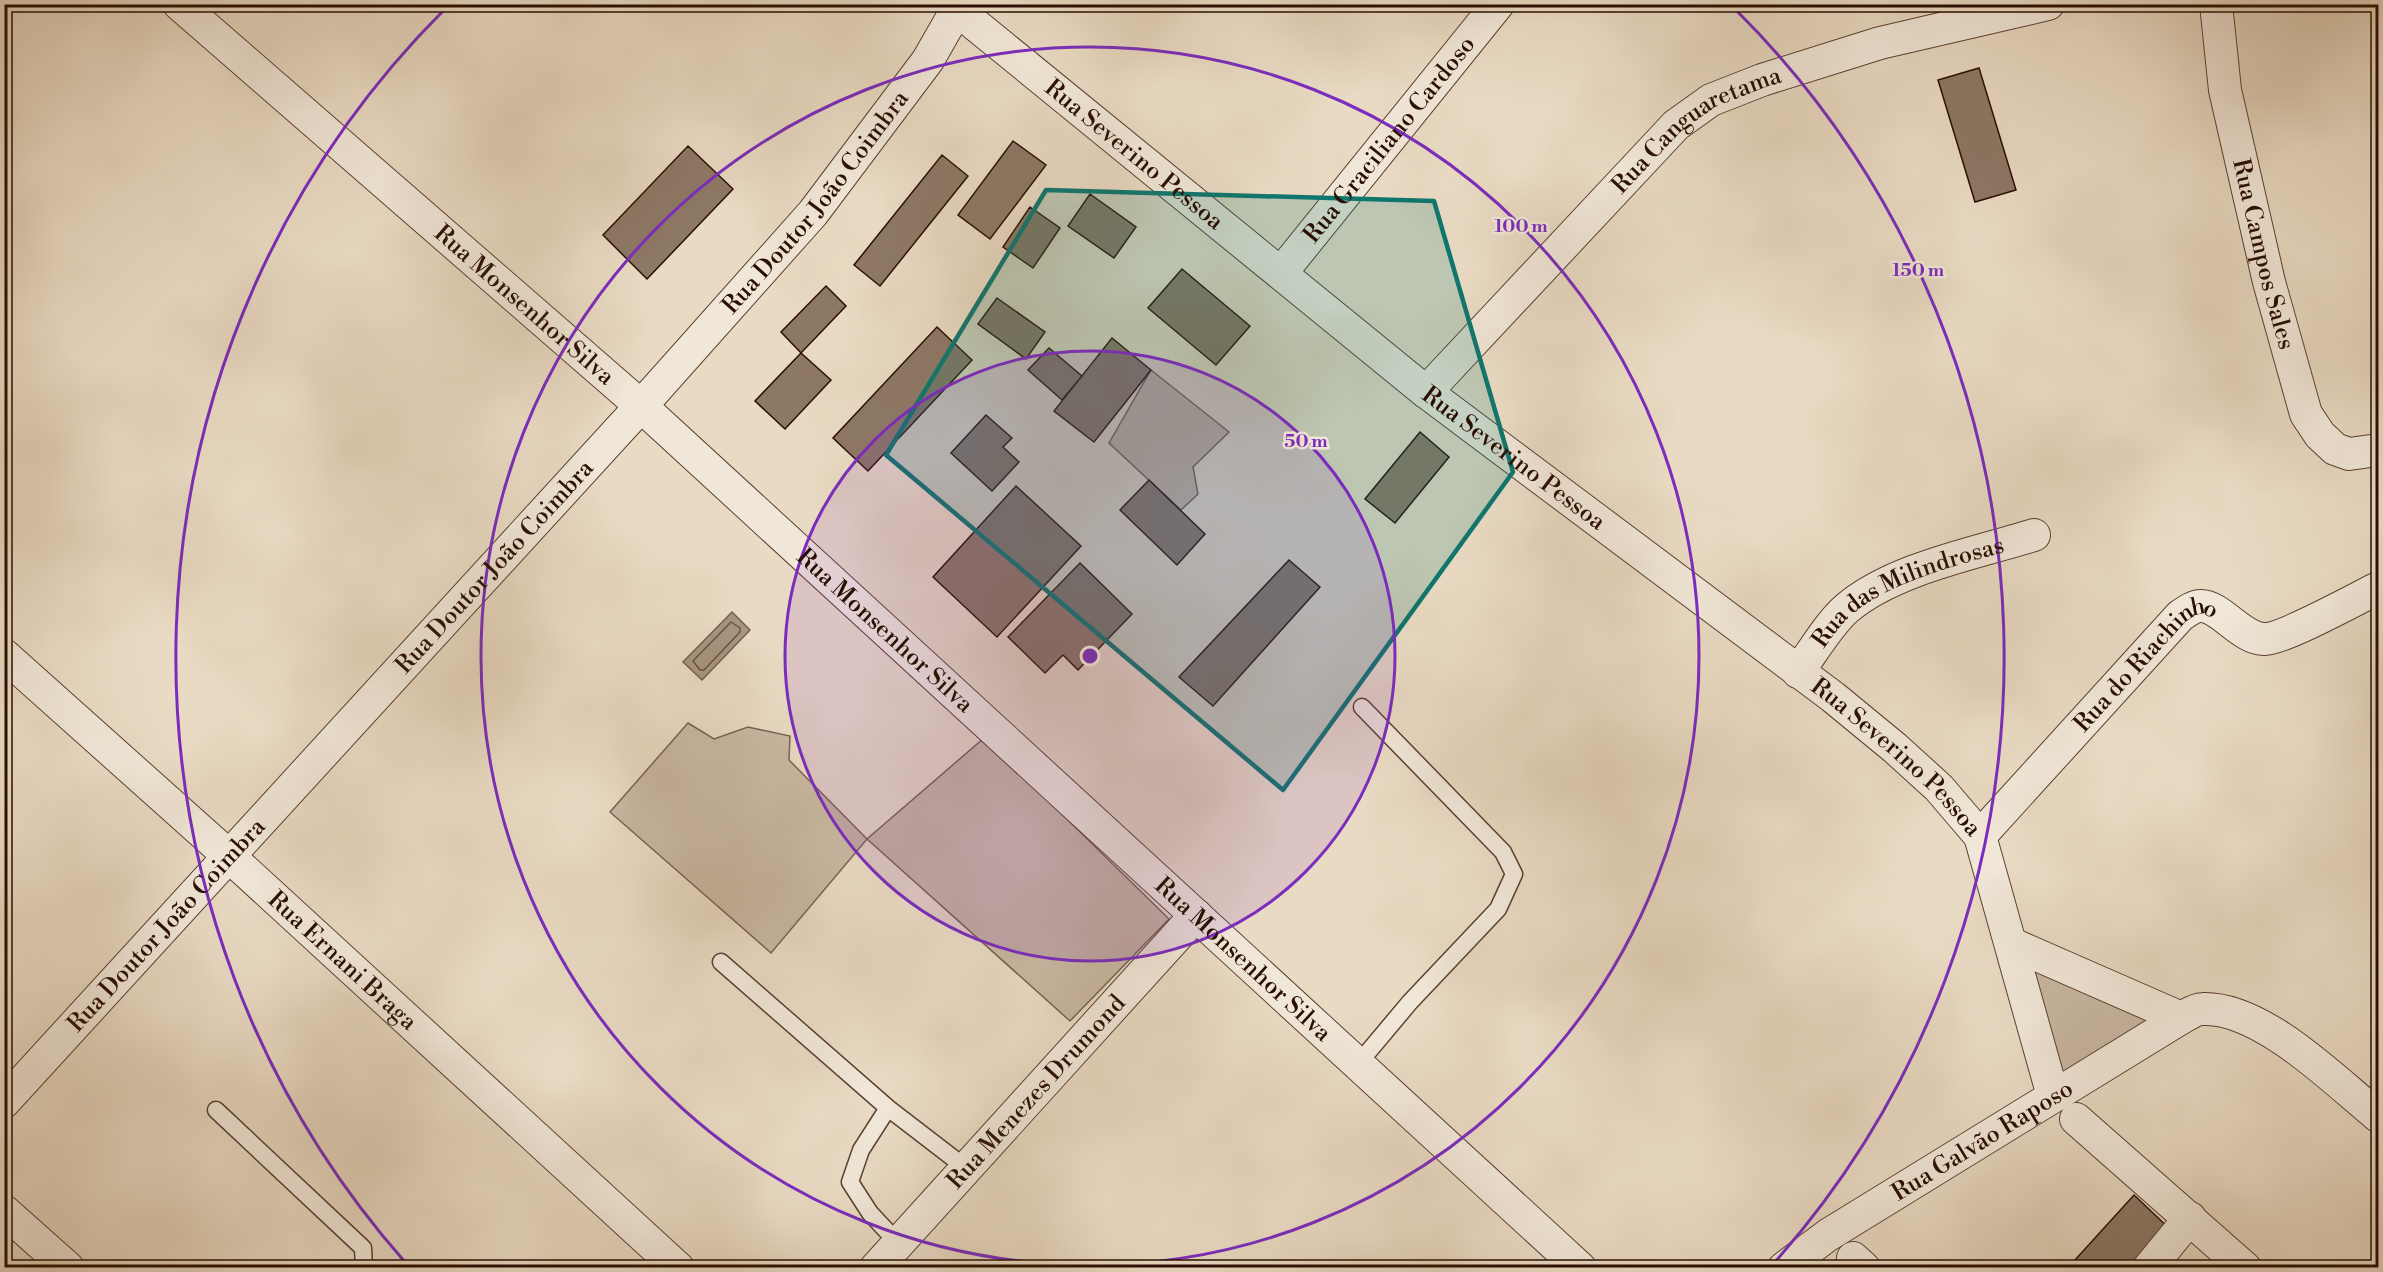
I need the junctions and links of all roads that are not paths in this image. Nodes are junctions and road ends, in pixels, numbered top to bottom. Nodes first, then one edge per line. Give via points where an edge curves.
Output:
1 (179, 4) edge
2 (1498, 4) edge
3 (2048, 4) edge
4 (2216, 4) edge
5 (956, 6) edge
6 (1281, 273) junction
7 (1426, 392) junction
8 (640, 406) junction
9 (2378, 453) edge
10 (2034, 535) dead end
11 (2379, 588) edge
12 (4, 655) edge
13 (1798, 672) junction
14 (1362, 706) dead end
15 (1980, 836) junction
16 (230, 857) junction
17 (1196, 915) junction
18 (2012, 944) junction
19 (721, 962) dead end
20 (2181, 1018) junction
21 (1358, 1064) junction
22 (2053, 1096) junction
23 (4, 1102) edge
24 (888, 1108) junction
25 (216, 1110) dead end
26 (2379, 1116) edge
27 (2076, 1119) dead end
28 (966, 1168) junction
29 (4, 1211) edge
30 (2190, 1218) junction
31 (898, 1243) junction
32 (68, 1268) edge
33 (364, 1268) edge
34 (678, 1268) edge
35 (876, 1268) edge
36 (1580, 1268) edge
37 (1784, 1268) edge
38 (2149, 1268) edge
39 (2245, 1268) edge

1 - 8 street, Rua Monsenhor Silva
2 - 6 street, Rua Graciliano Cardoso
3 - 7 street, Rua Canguaretama via 1880,43 1711,100 1677,124
4 - 9 street, Rua Campos Sales via 2225,90 2269,282 2306,414 2335,448 2349,454
5 - 6 street, Rua Severino Pessoa
5 - 8 street, Rua Doutor João Coimbra via 928,60 813,213
6 - 7 street, Rua Severino Pessoa
7 - 13 street, Rua Severino Pessoa
8 - 16 street, Rua Doutor João Coimbra
8 - 17 street, Rua Monsenhor Silva
10 - 13 street, Rua das Milindrosas via 1884,585 1845,609
11 - 15 street, Rua do Riachinho via 2266,640 2202,605 2194,607 2180,616
12 - 16 street, Rua Ernani Braga
13 - 15 street, Rua Severino Pessoa via 1895,748 1939,788
14 - 21 lane via 1503,852 1514,874 1498,909
15 - 18 street, Rua Severino Pessoa
16 - 23 street, Rua Doutor João Coimbra
16 - 34 street, Rua Ernani Braga
17 - 21 street, Rua Monsenhor Silva
17 - 28 street, Rua Menezes Drumond
18 - 20 street
18 - 22 street, Rua Severino Pessoa
19 - 24 lane
20 - 22 street, Rua Galvão Raposo
20 - 26 street, Rua Galvão Raposo via 2201,1008 2230,1013 2277,1033
21 - 36 street, Rua Monsenhor Silva
22 - 37 street, Rua Galvão Raposo via 1828,1235
24 - 28 lane
24 - 31 lane via 861,1150 850,1182 870,1213
25 - 33 lane via 363,1248
27 - 30 street
28 - 31 street, Rua Menezes Drumond
29 - 32 street
30 - 38 street
30 - 39 street
31 - 35 street, Rua Menezes Drumond

